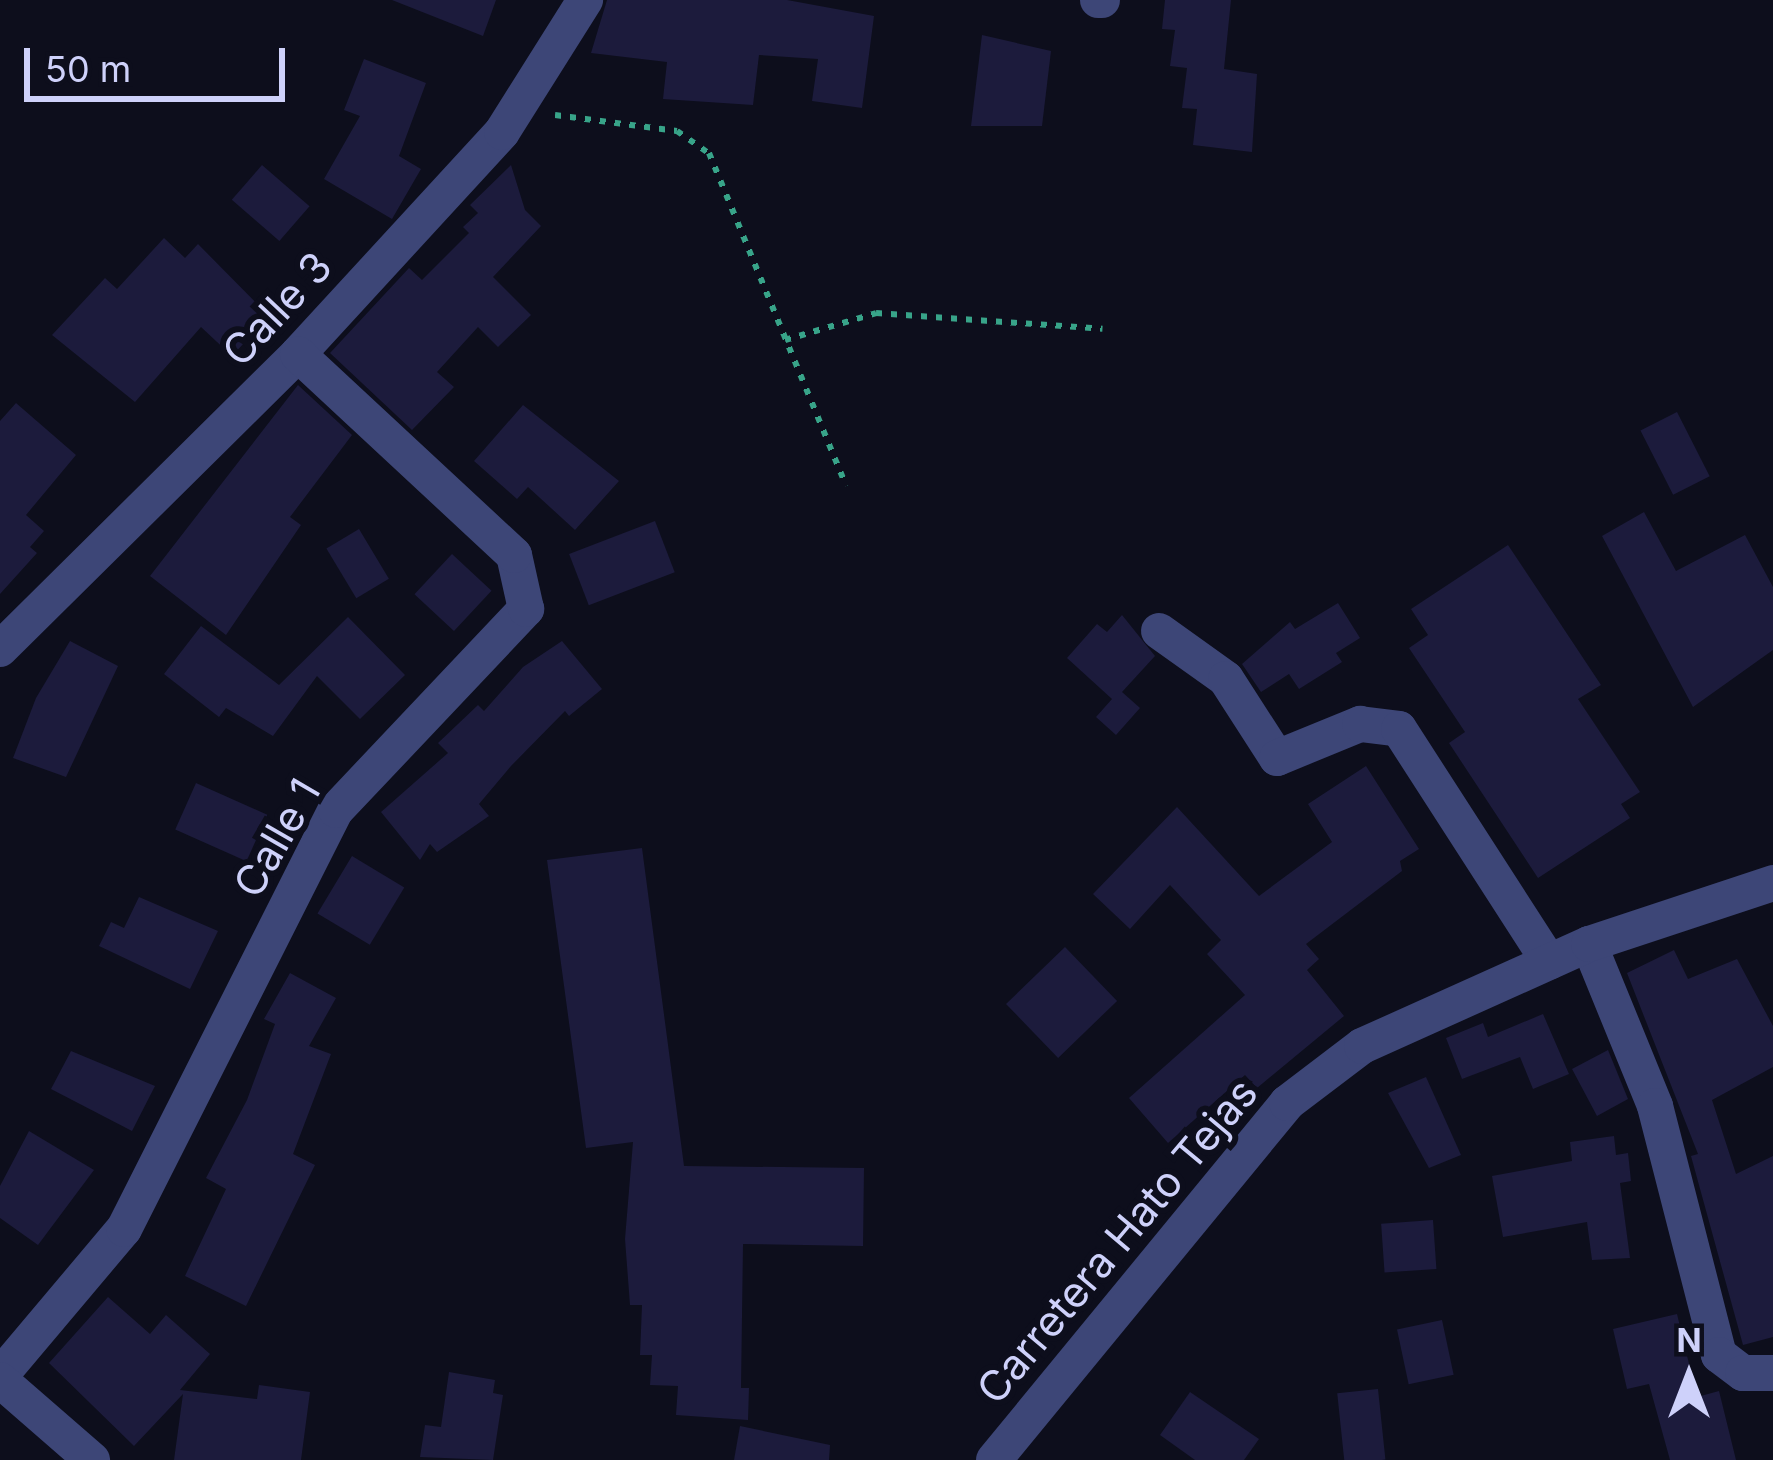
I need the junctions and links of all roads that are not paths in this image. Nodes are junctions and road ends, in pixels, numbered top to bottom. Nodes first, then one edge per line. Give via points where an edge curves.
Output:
1 (585, 0) edge
2 (298, 354) junction
3 (1159, 631) dead end
4 (0, 649) edge
5 (1773, 883) edge
6 (1589, 944) junction
7 (1550, 962) junction
8 (1773, 1373) edge
9 (0, 1378) edge
10 (92, 1460) edge
11 (994, 1460) edge

1 - 2 street, Calle 3 via 516,110
2 - 4 street, Calle 3
2 - 9 street, Calle 1 via 514,554 526,609 336,810 124,1229
3 - 7 street via 1226,680 1277,758 1360,724 1399,729
5 - 6 street, Carretera Hato Tejas
6 - 7 street, Carretera Hato Tejas
6 - 8 street via 1655,1106 1719,1355 1743,1373
7 - 11 street, Carretera Hato Tejas via 1363,1046 1287,1102
9 - 10 street

